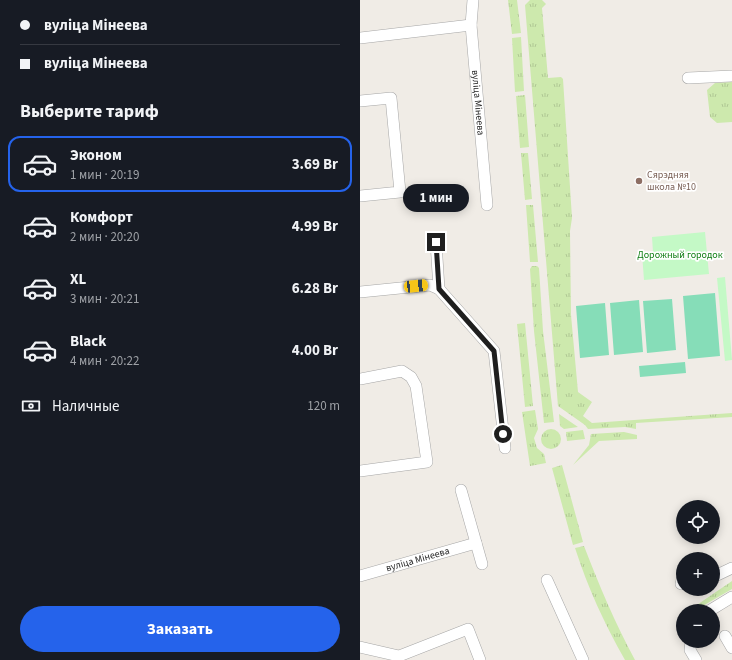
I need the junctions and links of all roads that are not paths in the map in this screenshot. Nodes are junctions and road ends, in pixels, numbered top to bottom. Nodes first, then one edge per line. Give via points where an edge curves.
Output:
1 (473, 0) edge
2 (471, 25) junction
3 (360, 38) edge
4 (732, 76) edge
5 (688, 78) dead end
6 (360, 101) edge
7 (360, 196) edge
8 (487, 205) dead end
9 (436, 242) dead end
10 (439, 289) junction
11 (360, 292) edge
12 (360, 379) edge
13 (505, 448) dead end
14 (360, 471) edge
15 (461, 490) dead end
16 (476, 543) junction
17 (482, 564) dead end
18 (732, 568) edge
19 (720, 574) edge
20 (360, 576) edge
21 (547, 580) dead end
22 (732, 597) edge
23 (720, 604) edge
24 (725, 636) dead end
25 (360, 647) edge
26 (690, 648) edge
27 (732, 648) edge
28 (400, 658) edge
29 (480, 660) edge
30 (583, 660) edge
31 (696, 660) edge

1 - 2 lane, вуліца Мінеева
2 - 3 lane
2 - 8 lane, вуліца Мінеева
4 - 5 lane
6 - 7 lane via 391,98 400,192
9 - 10 lane
10 - 11 lane via 430,285
10 - 13 lane via 494,351
12 - 14 lane via 402,372 411,377 416,386 427,462
15 - 16 lane
16 - 17 lane
16 - 20 lane, вуліца Мінеева
18 - 19 lane
21 - 30 lane
22 - 23 lane
24 - 27 lane
25 - 28 lane
26 - 31 lane
28 - 29 lane via 468,629

